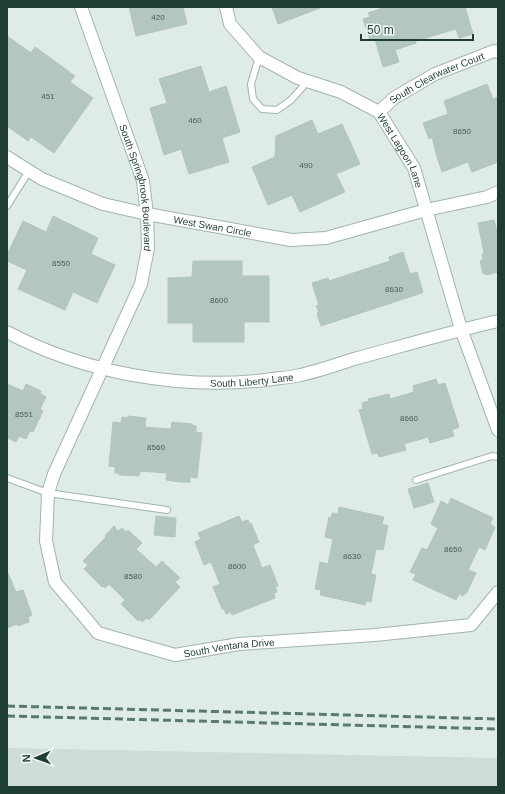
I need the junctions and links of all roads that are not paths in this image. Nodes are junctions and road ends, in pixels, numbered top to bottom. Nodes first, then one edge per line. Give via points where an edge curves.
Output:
1 (81, 7) edge
2 (226, 7) edge
3 (498, 52) edge
4 (259, 57) junction
5 (308, 81) junction
6 (379, 112) junction
7 (7, 157) edge
8 (29, 171) junction
9 (498, 192) edge
10 (7, 206) edge
11 (426, 210) junction
12 (147, 214) junction
13 (498, 321) edge
14 (461, 329) junction
15 (7, 332) edge
16 (103, 368) junction
17 (498, 430) edge
18 (498, 457) edge
19 (7, 478) edge
20 (416, 480) dead end
21 (48, 493) junction
22 (167, 510) dead end
23 (496, 598) edge

1 - 12 street, South Springbrook Boulevard via 143,181
2 - 4 street, West Lagoon Lane via 230,24
3 - 6 street, South Clearwater Court via 494,51 435,74 394,98
4 - 5 street, West Lagoon Lane
4 - 5 lane via 251,84 253,99 262,109 277,110 291,100
5 - 6 street, West Lagoon Lane via 341,92
6 - 11 street, West Lagoon Lane via 414,168
7 - 8 street, West Swan Circle
8 - 10 lane
8 - 12 street, West Swan Circle via 42,179 103,204
9 - 11 street via 487,197
11 - 12 street, West Swan Circle via 326,238 291,240
11 - 14 street, West Lagoon Lane
12 - 16 street, South Springbrook Boulevard via 148,248 141,284
13 - 14 street, South Liberty Lane
14 - 16 street, South Liberty Lane via 295,376 243,382 183,382
14 - 17 street
15 - 16 street, South Liberty Lane via 49,352
16 - 21 street, South Ventana Drive via 54,474
18 - 20 lane via 492,456
19 - 21 lane
21 - 22 lane
21 - 23 street, South Ventana Drive via 46,541 55,582 98,633 175,656 239,644 375,635 471,625

